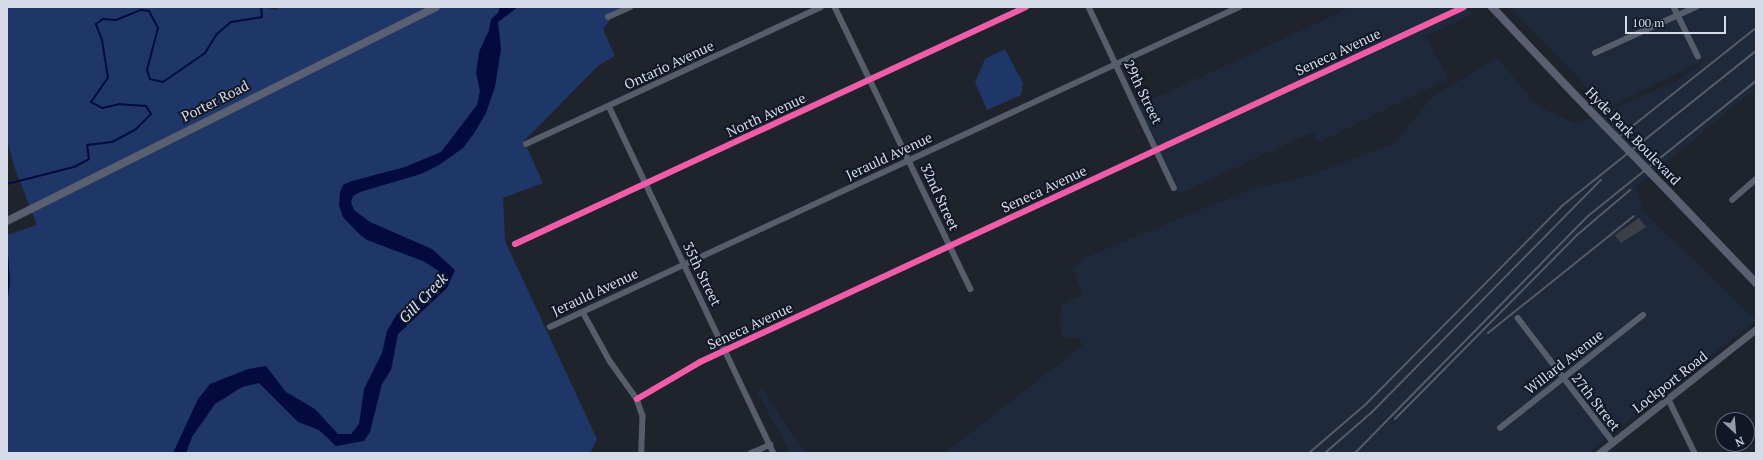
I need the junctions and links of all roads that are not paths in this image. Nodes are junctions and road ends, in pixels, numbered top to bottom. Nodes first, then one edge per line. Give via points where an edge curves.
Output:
1 (436, 7) edge
2 (630, 7) edge
3 (821, 7) edge
4 (835, 7) edge
5 (1026, 7) edge
6 (1089, 7) edge
7 (1239, 7) edge
8 (1464, 7) edge
9 (1492, 7) edge
10 (1674, 7) edge
11 (1696, 7) edge
12 (1678, 15) junction
13 (608, 18) dead end
14 (1595, 53) dead end
15 (1698, 56) dead end
16 (1116, 64) junction
17 (871, 80) junction
18 (609, 106) junction
19 (526, 144) dead end
20 (1157, 150) junction
21 (909, 160) junction
22 (1756, 179) edge
23 (646, 185) junction
24 (1174, 188) dead end
25 (1732, 200) dead end
26 (7, 221) edge
27 (515, 244) dead end
28 (950, 245) junction
29 (684, 264) junction
30 (1756, 282) edge
31 (971, 289) dead end
32 (583, 312) junction
33 (1643, 315) dead end
34 (1518, 318) dead end
35 (550, 327) dead end
36 (1756, 329) edge
37 (726, 350) junction
38 (1563, 379) junction
39 (637, 399) junction
40 (1669, 400) junction
41 (1500, 428) dead end
42 (1613, 442) junction
43 (770, 445) junction
44 (642, 453) edge
45 (751, 453) edge
46 (774, 453) edge
47 (1599, 453) edge
48 (1695, 453) edge

1 - 26 main road, Porter Road
2 - 13 street
3 - 18 street, Ontario Avenue
4 - 17 street, 32nd Street
5 - 17 street, North Avenue
6 - 16 street, 29th Street
7 - 16 street, Jerauld Avenue
8 - 20 street, Seneca Avenue
9 - 30 main road, Hyde Park Boulevard, bridge
10 - 12 street
11 - 12 street
12 - 14 street
12 - 15 street
16 - 20 street, 29th Street
16 - 21 street, Jerauld Avenue
17 - 21 street, 32nd Street
17 - 23 street, North Avenue
18 - 19 street, Ontario Avenue
18 - 23 street, 35th Street
20 - 24 street, 29th Street
20 - 28 street, Seneca Avenue
21 - 28 street, 32nd Street
21 - 29 street, Jerauld Avenue
22 - 25 street
23 - 27 street, North Avenue
23 - 29 street, 35th Street
28 - 31 street, 32nd Street
28 - 37 street, Seneca Avenue
29 - 32 street, Jerauld Avenue
29 - 37 street, 35th Street
32 - 35 street, Jerauld Avenue
32 - 39 street via 610,361
33 - 38 street, Willard Avenue
34 - 38 street, 27th Street
36 - 40 street, Lockport Road
37 - 39 street, Seneca Avenue
37 - 43 street, 35th Street
38 - 41 street, Willard Avenue
38 - 42 street, 27th Street
39 - 44 street via 643,416
40 - 42 street, Lockport Road
40 - 48 street
42 - 47 street, Lockport Road
43 - 45 street
43 - 46 street, 35th Street

